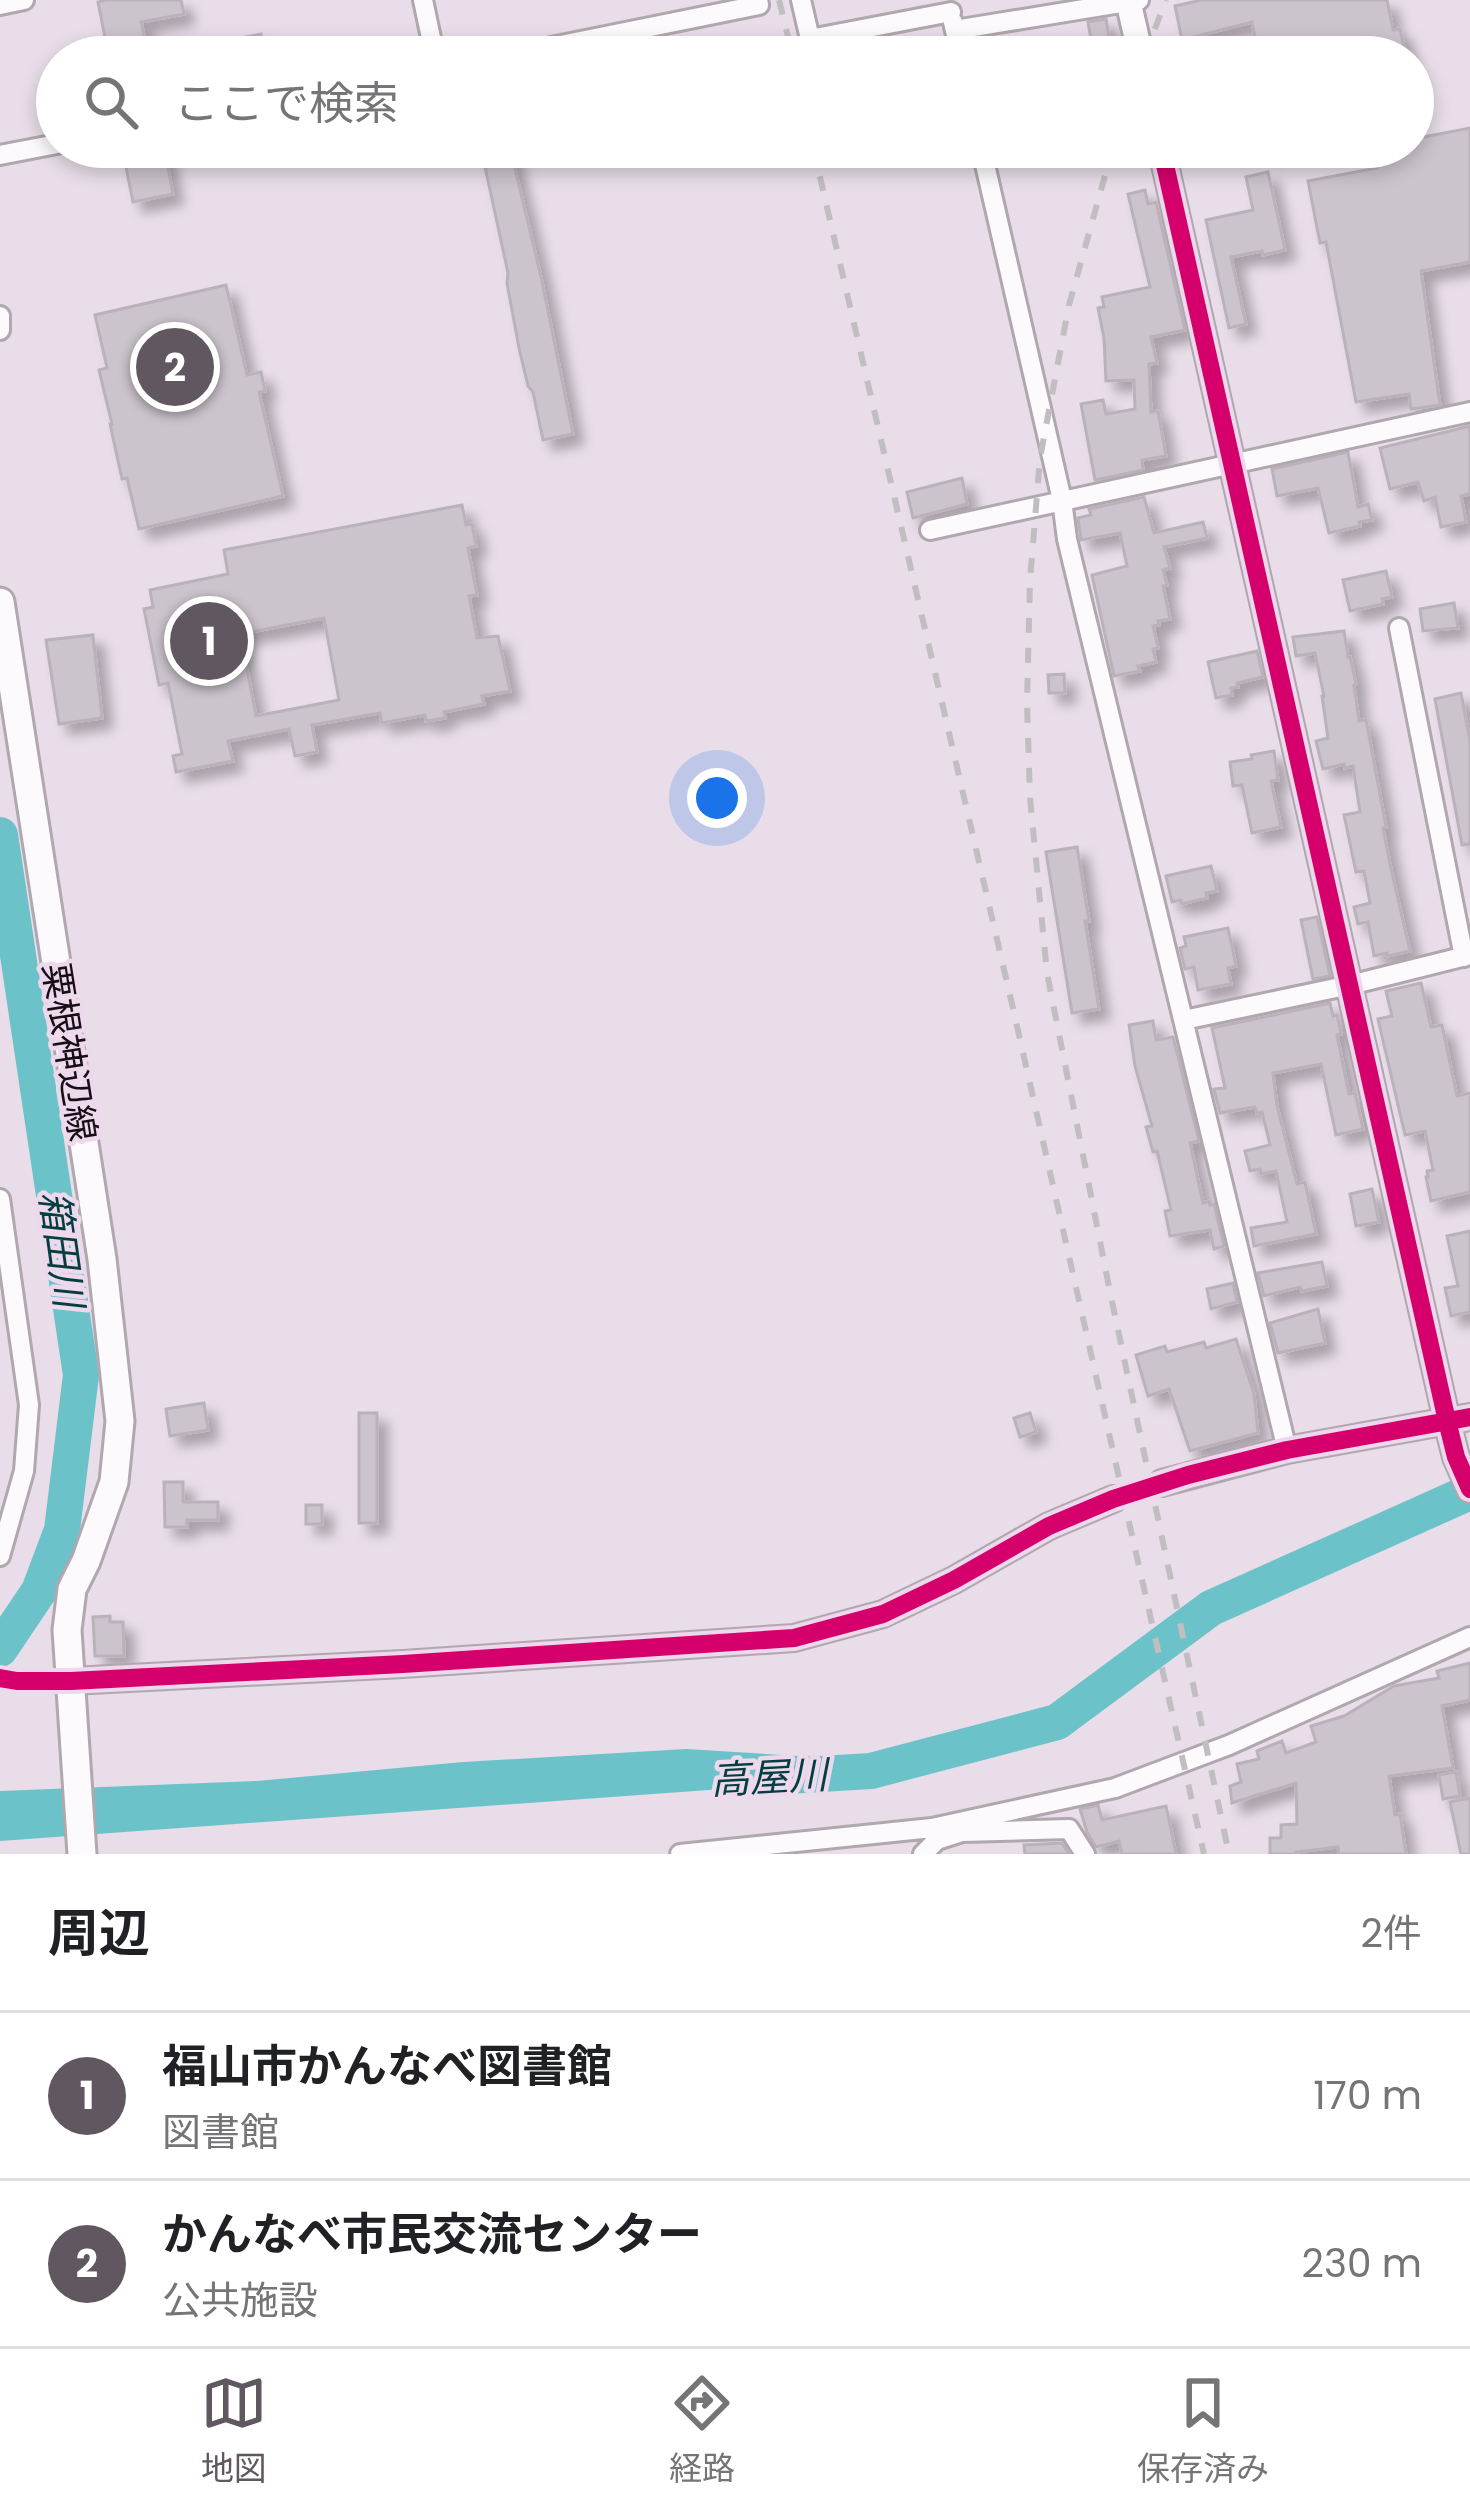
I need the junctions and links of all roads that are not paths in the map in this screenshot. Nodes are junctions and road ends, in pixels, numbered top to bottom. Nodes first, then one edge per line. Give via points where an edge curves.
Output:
1 (24, 0) edge
2 (423, 0) edge
3 (758, 0) edge
4 (801, 0) edge
5 (1132, 1) edge
6 (0, 5) edge
7 (951, 14) edge
8 (431, 36) edge
9 (606, 36) edge
10 (809, 36) edge
11 (827, 36) edge
12 (1138, 36) edge
13 (36, 148) edge
14 (0, 155) edge
15 (986, 168) edge
16 (1166, 168) edge
17 (0, 316) edge
18 (0, 330) edge
19 (1470, 412) edge
20 (1231, 462) junction
21 (1062, 500) junction
22 (930, 530) dead end
23 (0, 602) edge
24 (1400, 628) dead end
25 (1467, 956) edge
26 (1350, 985) junction
27 (1184, 1020) junction
28 (0, 1199) edge
29 (1458, 1419) edge
30 (1287, 1450) junction
31 (1162, 1483) tunnel mouth
32 (1470, 1489) edge
33 (1113, 1499) tunnel mouth
34 (0, 1556) edge
35 (1470, 1636) edge
36 (9, 1680) edge
37 (72, 1690) junction
38 (82, 1854) edge
39 (680, 1854) edge
40 (922, 1854) edge
41 (1085, 1854) edge

1 - 6 street
2 - 8 street
3 - 9 street
4 - 10 street
5 - 7 street
5 - 12 street
7 - 11 street
13 - 14 street
15 - 21 street
16 - 20 street
17 - 18 street
19 - 20 street
20 - 21 street
20 - 26 street
21 - 22 street
21 - 27 street
23 - 37 main road, 粟根神辺線 via 121,1421 113,1483 72,1588
24 - 25 street
25 - 26 street
26 - 27 street
26 - 29 street
27 - 30 street
28 - 34 street via 29,1405 24,1471
29 - 30 street
29 - 32 street via 1456,1456
30 - 31 street
33 - 37 street via 883,1614 794,1638
35 - 39 street via 1115,1787 932,1828
36 - 37 street
37 - 38 main road, 粟根神辺線
40 - 41 street via 962,1832 1069,1829

